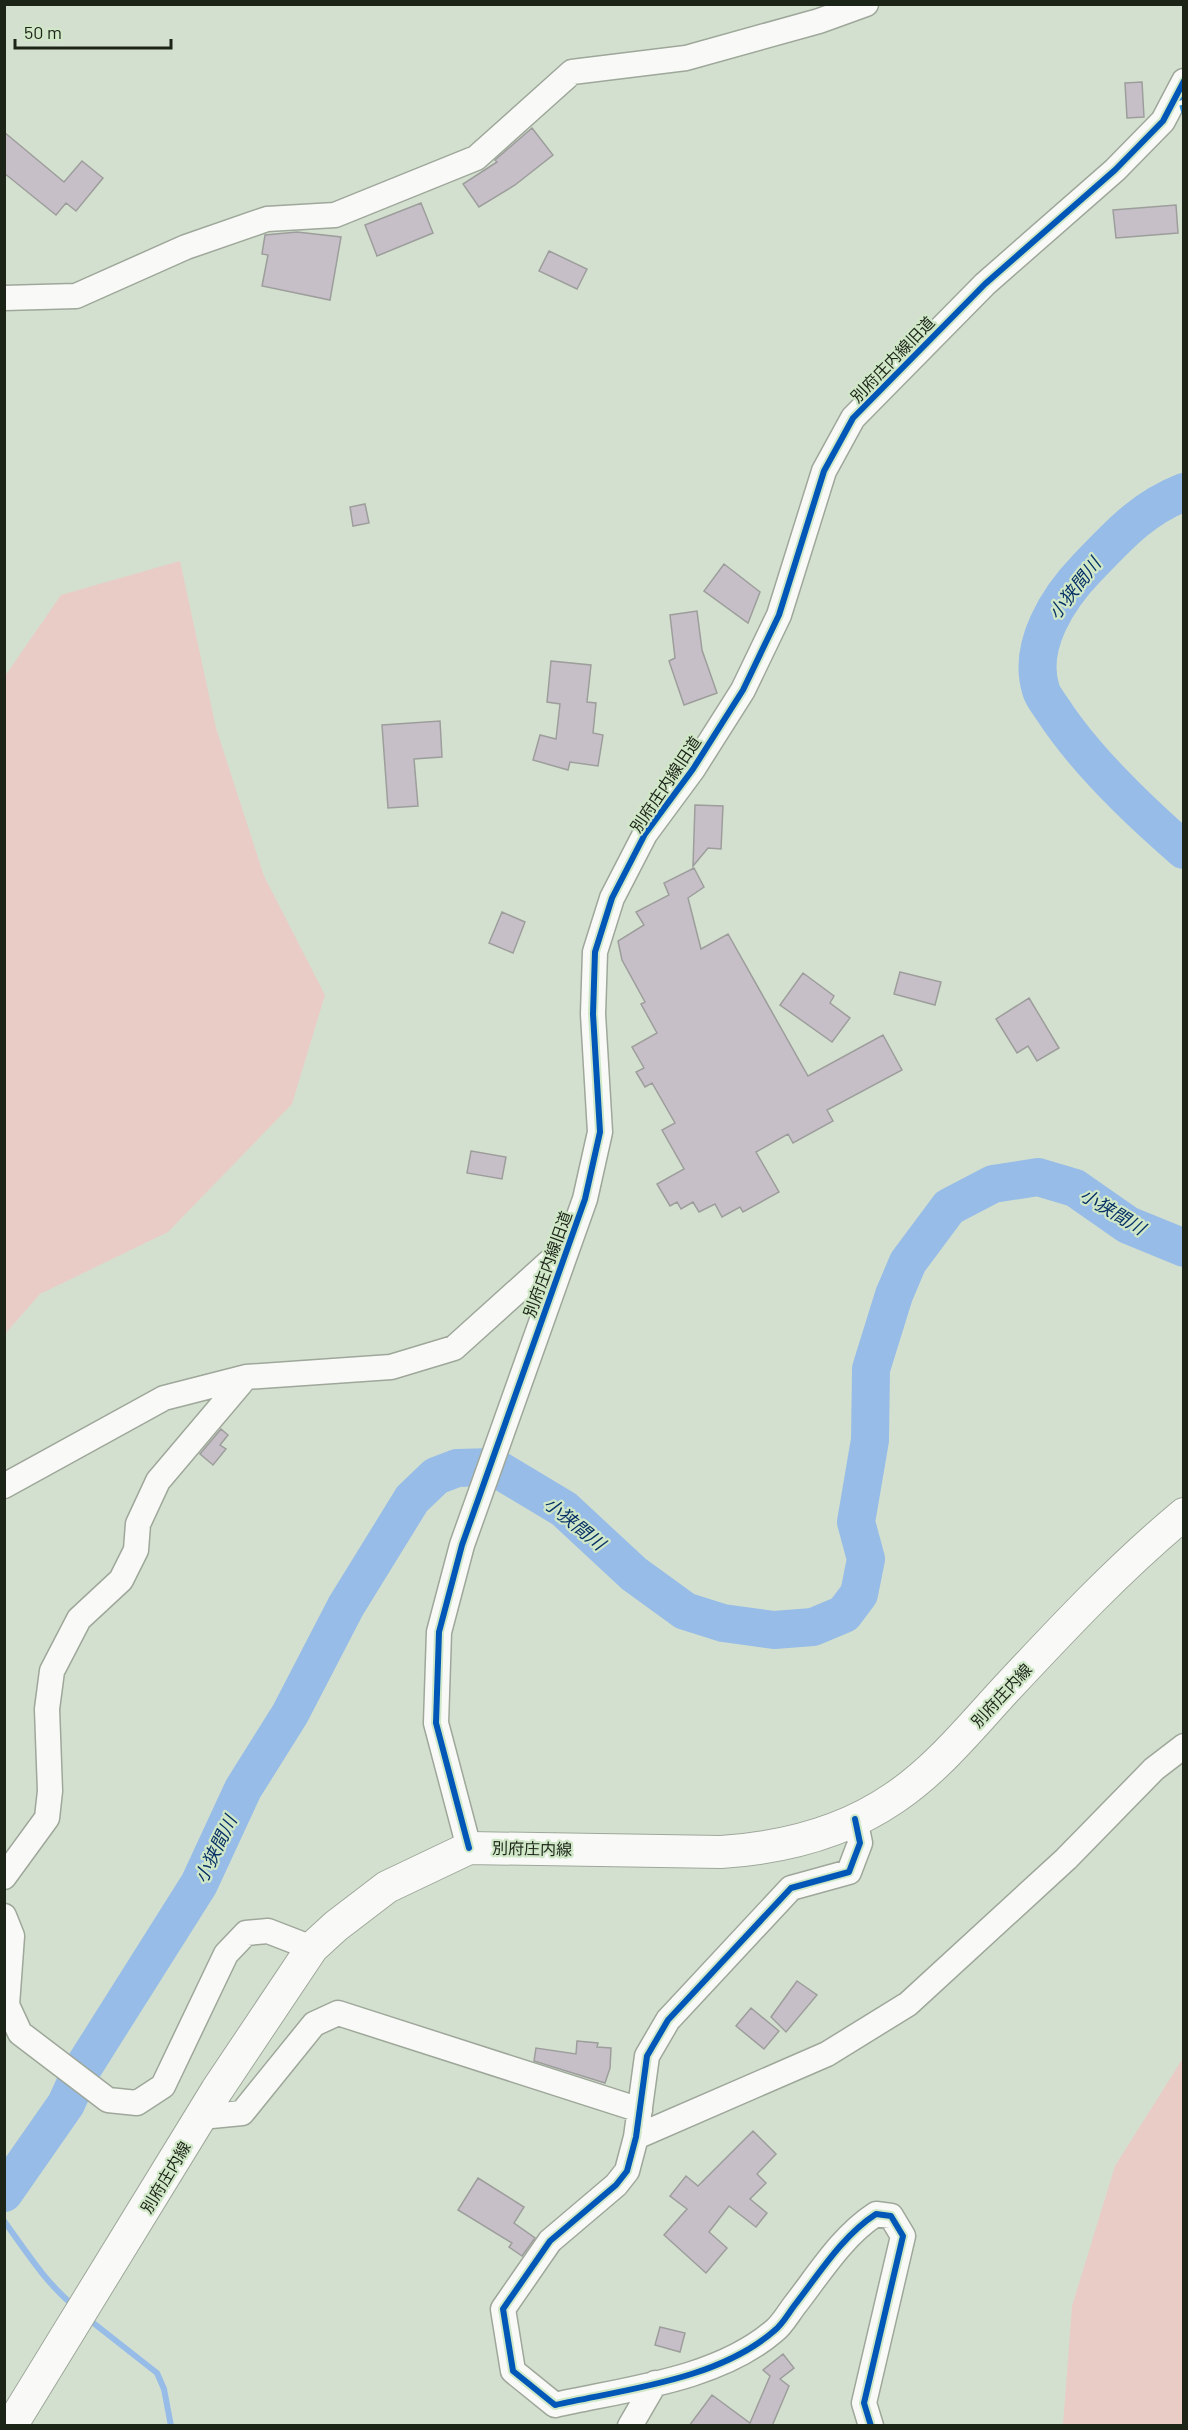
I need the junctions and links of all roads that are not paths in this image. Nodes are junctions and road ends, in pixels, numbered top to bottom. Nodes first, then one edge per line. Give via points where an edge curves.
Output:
1 (866, 4) edge
2 (1184, 81) edge
3 (4, 298) edge
4 (567, 1246) junction
5 (246, 1377) junction
6 (4, 1486) edge
7 (1184, 1514) edge
8 (1184, 1746) edge
9 (855, 1819) junction
10 (470, 1848) junction
11 (4, 1877) edge
12 (4, 1916) edge
13 (312, 1948) junction
14 (640, 2110) junction
15 (201, 2117) junction
16 (636, 2136) junction
17 (655, 2383) junction
18 (11, 2426) edge
19 (630, 2426) edge
20 (871, 2426) edge

1 - 3 street via 686,58 572,72 476,158 335,216 267,219 186,247 76,296
2 - 4 street, 別府庄内線旧道 via 1163,121 1115,170 985,284 853,418 824,471 779,615 743,690 693,769 645,834 612,898 595,952 593,1014 600,1132 585,1199
4 - 5 street via 454,1348 391,1367
4 - 10 street, 別府庄内線旧道 via 462,1545 439,1632 435,1722
5 - 6 street via 164,1398
5 - 11 street via 158,1481 138,1524 136,1550 121,1580 80,1619 52,1671 47,1709 47,1818
7 - 9 main road, 別府庄内線 via 1112,1579 939,1760 894,1799
8 - 16 street via 1154,1769 1066,1859 908,2004 827,2054
9 - 10 main road, 別府庄内線 via 806,1839 762,1849 722,1852
9 - 14 street via 860,1843 849,1872 791,1888 668,2020 647,2056
10 - 13 main road, 別府庄内線 via 387,1887
12 - 13 street via 12,1936 7,2005 20,2033 108,2100 137,2103 163,2086 226,1954 246,1933 268,1931
13 - 15 main road, 別府庄内線
14 - 15 street via 338,2013 314,2024 242,2113
14 - 16 street
15 - 18 main road, 別府庄内線
16 - 17 street via 627,2171 550,2241 503,2309 513,2371 555,2405
17 - 19 street
17 - 20 street via 730,2361 775,2331 856,2226 876,2214 891,2216 903,2236 864,2403

